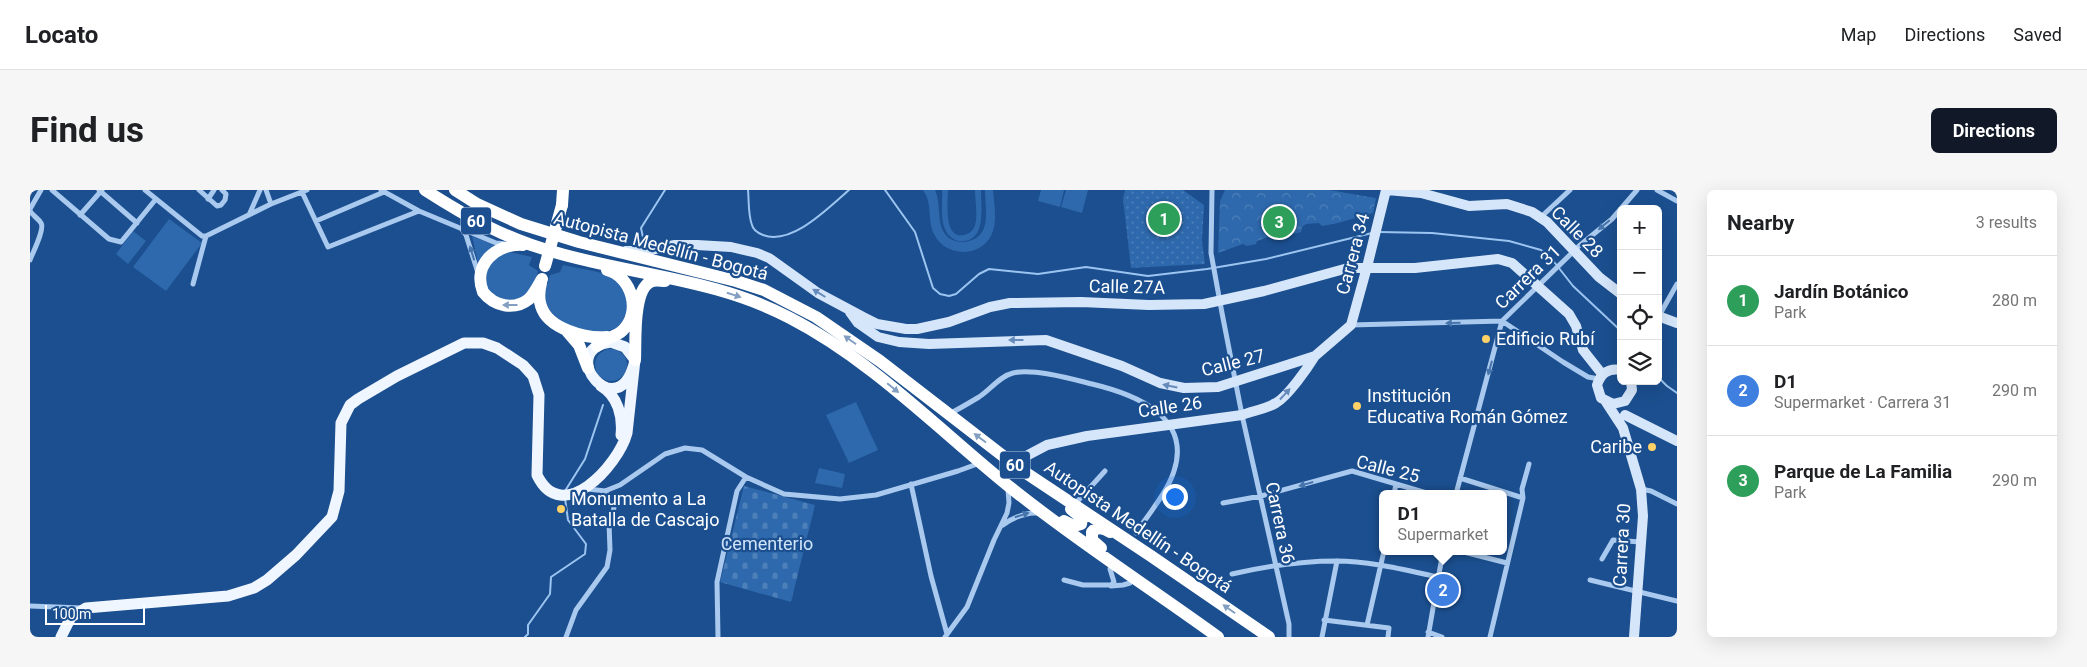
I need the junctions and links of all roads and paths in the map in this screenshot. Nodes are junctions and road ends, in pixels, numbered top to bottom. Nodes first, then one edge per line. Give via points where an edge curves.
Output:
1 (41, 190) edge
2 (52, 190) edge
3 (101, 190) edge
4 (145, 190) edge
5 (199, 190) edge
6 (214, 190) edge
7 (222, 190) edge
8 (260, 190) edge
9 (266, 190) edge
10 (425, 190) edge
11 (455, 190) edge
12 (564, 190) edge
13 (1212, 190) edge
14 (1386, 190) edge
15 (1570, 190) edge
16 (1637, 190) edge
17 (1657, 190) edge
18 (304, 191) edge
19 (383, 191) edge
20 (1409, 191) edge
21 (156, 199) junction
22 (210, 201) junction
23 (1677, 201) edge
24 (271, 204) junction
25 (30, 210) edge
26 (419, 211) junction
27 (80, 215) junction
28 (249, 215) junction
29 (1541, 216) junction
30 (316, 222) junction
31 (137, 223) junction
32 (460, 227) junction
33 (206, 236) junction
34 (514, 244) junction
35 (531, 245) junction
36 (614, 251) junction
37 (1574, 251) junction
38 (30, 260) edge
39 (582, 260) junction
40 (1367, 267) junction
41 (542, 279) junction
42 (480, 281) junction
43 (687, 282) junction
44 (194, 284) dead end
45 (1677, 284) edge
46 (1538, 286) junction
47 (1617, 291) edge
48 (1221, 300) junction
49 (848, 309) junction
50 (1662, 312) edge
51 (1662, 318) edge
52 (1502, 321) junction
53 (1677, 323) edge
54 (1351, 325) junction
55 (563, 327) junction
56 (603, 341) junction
57 (1315, 356) junction
58 (635, 360) junction
59 (588, 368) junction
60 (1617, 370) edge
61 (1588, 377) junction
62 (1601, 377) junction
63 (1236, 382) junction
64 (598, 384) junction
65 (1632, 385) edge
66 (1598, 392) junction
67 (1630, 396) junction
68 (1608, 404) junction
69 (949, 414) junction
70 (1242, 415) junction
71 (1625, 415) junction
72 (1169, 424) junction
73 (1623, 428) junction
74 (1677, 441) edge
75 (617, 457) junction
76 (981, 463) junction
77 (1529, 464) dead end
78 (1016, 466) junction
79 (1105, 472) dead end
80 (746, 477) junction
81 (1460, 478) junction
82 (1006, 483) junction
83 (911, 484) junction
84 (1396, 484) junction
85 (584, 488) junction
86 (1641, 488) junction
87 (1395, 490) edge
88 (1416, 490) edge
89 (1457, 490) edge
90 (1498, 490) edge
91 (605, 491) junction
92 (1507, 493) edge
93 (1261, 496) junction
94 (1523, 498) junction
95 (1223, 503) dead end
96 (1677, 504) edge
97 (1074, 505) junction
98 (1043, 513) junction
99 (1002, 525) junction
100 (1136, 533) dead end
101 (1640, 542) junction
102 (1383, 555) edge
103 (1443, 555) edge
104 (1476, 555) edge
105 (1151, 556) junction
106 (1602, 560) dead end
107 (1336, 561) junction
108 (1507, 563) junction
109 (1275, 564) junction
110 (1381, 566) junction
111 (1110, 568) dead end
112 (1232, 574) dead end
113 (1438, 576) junction
114 (1064, 580) dead end
115 (1590, 580) dead end
116 (1130, 583) dead end
117 (1110, 586) junction
118 (1636, 591) junction
119 (1677, 601) edge
120 (1170, 603) junction
121 (30, 606) edge
122 (86, 608) junction
123 (1324, 620) junction
124 (1367, 625) junction
125 (1428, 634) edge
126 (946, 635) edge
127 (61, 637) edge
128 (566, 637) edge
129 (718, 637) edge
130 (1218, 637) edge
131 (1269, 637) edge
132 (1289, 637) edge
133 (1322, 637) edge
134 (1388, 637) edge
135 (1442, 637) edge
136 (1490, 637) edge
137 (1634, 637) edge

1 - 25 street
2 - 27 street
3 - 27 street
3 - 31 street
4 - 21 street
5 - 22 street
6 - 22 street
7 - 22 street via 226,194 223,203 217,206
8 - 28 street
9 - 24 street
10 - 35 highway, Autopista Medellín - Bogotá / 60 via 498,233
11 - 36 highway, Autopista Medellín - Bogotá / 60 via 521,224
12 - 41 highway, bridge
13 - 48 street, Carrera 36 via 1212,253
14 - 20 street, Calle 28
14 - 40 street, Carrera 34
15 - 29 street
16 -> 37 street, Carrera 31 via 1612,219
17 - 23 street
18 - 24 street
18 - 30 street
19 - 26 street
19 - 30 street
20 - 29 street, Calle 28 via 1468,206 1507,204
21 - 31 street
21 - 33 street
24 - 28 street
25 - 38 street via 32,216 41,222 42,229
26 - 30 street via 328,247
26 - 32 street
27 - 31 street via 109,240 121,242
28 - 33 street
29 - 37 street, Calle 28
32 - 34 street via 496,242
42 -> 32 street via 466,235
33 - 44 street
34 - 35 highway
34 - 42 highway via 490,255 483,266
35 - 39 highway, Autopista Medellín - Bogotá / 60
49 -> 36 street, Calle 27A via 818,293 769,258 743,249 682,245 645,251
69 -> 36 highway, Autopista Medellín - Bogotá / 60 via 833,328 764,290 705,272
37 - 46 street, Carrera 31
37 - 47 street, Calle 28
39 - 43 highway, Autopista Medellín - Bogotá / 60
39 - 56 highway via 622,277 631,291 631,315 627,325 617,335
40 - 46 street, Calle 27A via 1415,268 1498,259 1512,263
40 - 48 street, Calle 27A via 1332,271
40 - 54 street, Carrera 34
41 -> 42 highway via 527,300 511,306 490,300
41 - 55 highway via 541,307 545,315
43 - 58 highway via 654,281 641,291
43 -> 76 highway, Autopista Medellín - Bogotá / 60 via 749,300 813,331 874,373
45 - 50 street
46 - 52 street, Carrera 31
46 - 62 street, Calle 27A via 1569,314 1583,350
48 - 49 street, Calle 27A via 1192,305 1010,302 917,329 878,324
48 - 63 street, Carrera 36
63 -> 49 street, Calle 27 via 1197,389 1160,384 1122,366 1046,340 898,342 878,337 858,323
51 - 53 street
52 -> 54 street
52 - 61 street
52 -> 81 street, Carrera 31
54 - 57 street, Calle 27
55 - 56 highway
55 - 59 highway via 579,345
56 - 58 main road via 625,347
56 - 59 main road via 590,356
57 - 63 street, Calle 27
70 -> 57 street, Calle 26 via 1278,402
58 - 64 main road via 631,374 620,385 613,388
58 - 75 main road via 627,433
59 - 64 main road
60 - 62 street via 1607,371
61 - 62 street
61 - 66 street
62 - 66 street
63 - 70 street, Carrera 36
64 - 75 main road via 608,390 618,406 622,429
65 - 67 street, Carrera 30
66 - 68 street, Carrera 30
67 - 68 street via 1619,403
67 - 71 street, Carrera 30
68 - 71 street
68 - 73 street, Carrera 30
69 - 72 street via 1013,373 1036,373 1062,376 1129,395 1150,404
78 -> 69 highway, Autopista Medellín - Bogotá / 60
70 - 72 street, Calle 26
70 - 93 street, Carrera 36
71 - 73 street, Carrera 30
71 - 74 street
72 - 78 street, Calle 26 via 1046,445
72 - 100 street via 1177,450 1174,472
73 - 86 street, Carrera 30
75 - 85 main road
76 - 82 highway, Autopista Medellín - Bogotá / 60
76 - 83 street
77 - 94 street via 1522,489
78 - 82 highway via 1024,478 1079,514 1080,525 1071,525
78 - 97 highway, Autopista Medellín - Bogotá / 60
79 - 97 street
80 - 83 street via 784,494 840,499 876,495
80 - 91 street via 702,450 685,448 665,454 620,485
80 - 129 street via 737,491 717,582
81 - 89 street, Carrera 31
81 - 90 street
82 - 98 highway, Autopista Medellín - Bogotá / 60
82 - 99 street via 1009,503
83 - 126 street
84 - 87 street
84 - 88 street, Calle 25
84 -> 93 street, Calle 25 via 1352,471
85 - 91 street
85 - 122 main road via 565,496 550,492 541,484 537,474 539,395 533,376 523,365 497,348 483,343 464,343 397,376 350,405 341,423 339,491 332,517 296,556 266,580 254,588 228,596
86 - 96 street
86 - 101 street, Carrera 30 via 1643,516
91 - 128 street via 614,506 609,523 607,567 576,610
92 - 94 street
93 - 95 street, Calle 25
93 - 109 street, Carrera 36
94 - 108 street
97 - 105 highway, Autopista Medellín - Bogotá / 60
99 -> 98 street via 1024,514
98 - 120 highway, Autopista Medellín - Bogotá / 60
99 - 126 street via 968,607
101 - 106 street via 1613,540
101 - 118 street, Carrera 30
102 - 110 street
103 - 113 street
104 - 108 street
105 - 120 highway via 1106,529 1098,528 1092,532 1094,542 1154,585
131 -> 105 highway, Autopista Medellín - Bogotá / 60
107 - 109 street
107 - 110 street
107 - 123 street
108 - 136 street
109 - 112 street
109 - 132 street, Carrera 36
110 - 113 street
110 - 124 street
111 - 117 street via 1114,582
113 - 125 street
114 - 117 street via 1083,585
115 - 118 street
116 - 117 street
118 - 119 street
118 - 137 street, Carrera 30
120 - 130 highway, Autopista Medellín - Bogotá / 60
121 - 122 street
122 - 127 main road via 71,617
123 - 124 street
123 - 133 street
124 - 134 street via 1389,628
125 - 135 street

